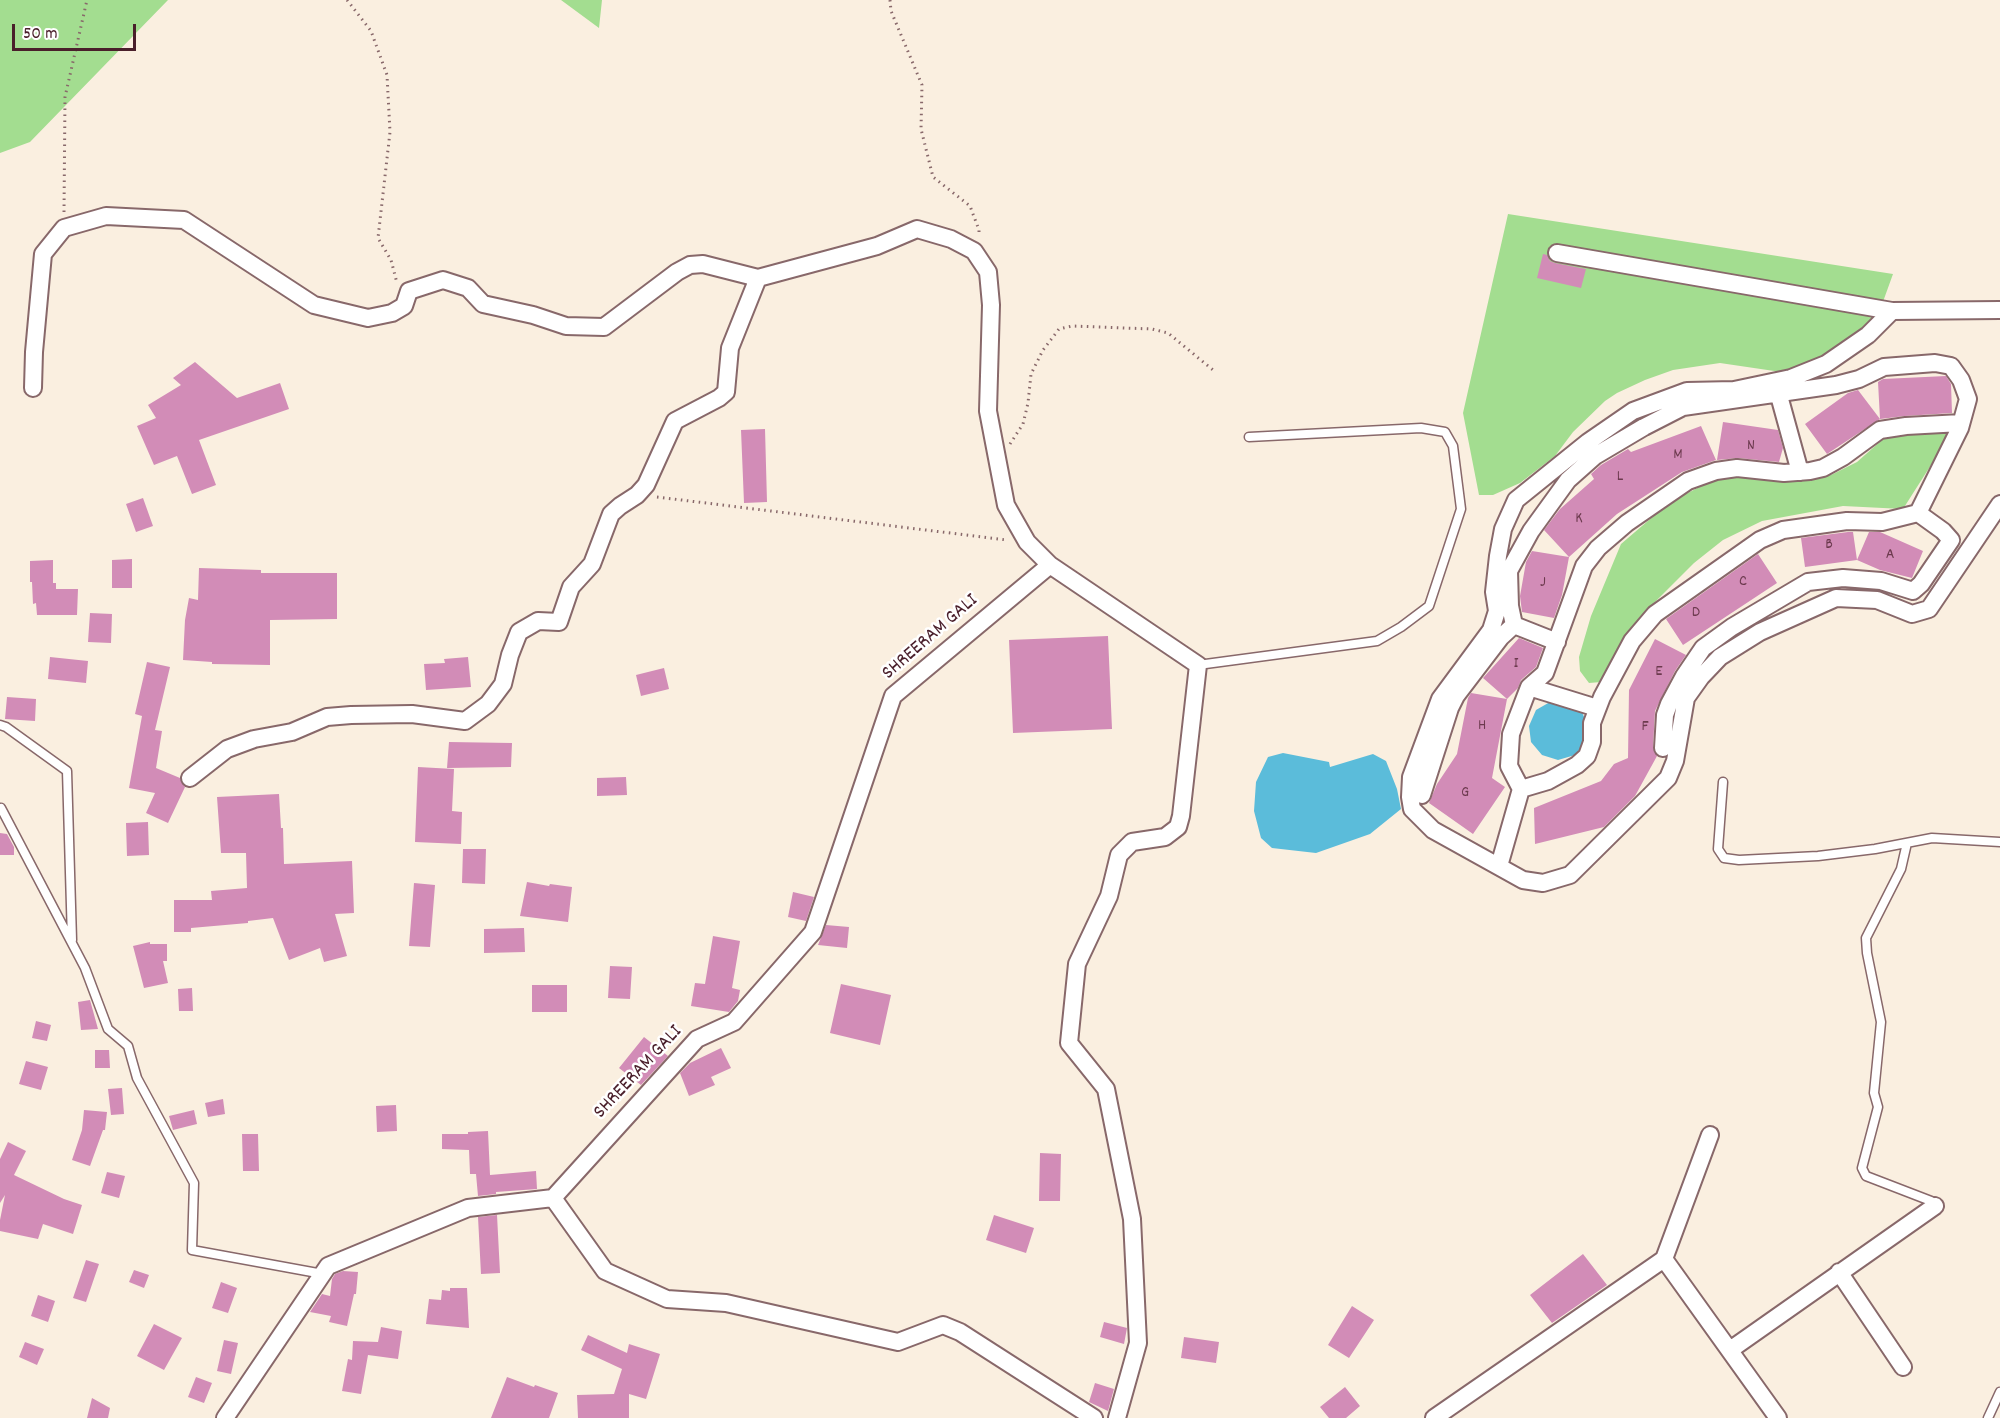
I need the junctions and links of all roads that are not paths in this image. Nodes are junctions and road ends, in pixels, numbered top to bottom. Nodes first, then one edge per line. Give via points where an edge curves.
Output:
1 (1557, 253) dead end
2 (758, 278) junction
3 (2000, 310) edge
4 (1892, 311) junction
5 (33, 388) dead end
6 (1778, 392) junction
7 (1961, 423) junction
8 (1249, 437) dead end
9 (1800, 472) junction
10 (2000, 504) edge
11 (1918, 513) junction
12 (1050, 565) junction
13 (1514, 625) junction
14 (1557, 642) junction
15 (1198, 664) junction
16 (1529, 687) junction
17 (1597, 708) junction
18 (0, 726) edge
19 (1663, 748) dead end
20 (190, 778) dead end
21 (1724, 783) dead end
22 (1521, 789) junction
23 (1422, 795) dead end
24 (1, 808) edge
25 (2000, 842) edge
26 (1907, 843) junction
27 (1499, 866) junction
28 (72, 943) junction
29 (1710, 1135) dead end
30 (553, 1198) junction
31 (1935, 1206) joint
32 (1664, 1258) junction
33 (1839, 1272) junction
34 (323, 1274) junction
35 (1730, 1350) junction
36 (1903, 1367) dead end
37 (2000, 1392) edge
38 (225, 1418) edge
39 (1094, 1418) edge
40 (1117, 1418) edge
41 (1434, 1418) edge
42 (1778, 1418) edge
43 (1988, 1418) edge

1 - 4 street
2 - 5 street via 703,264 690,265 604,327 566,326 483,304 468,288 443,280 409,291 404,306 392,313 368,318 314,305 184,220 106,216 64,228 43,254
2 - 12 street via 877,246 917,230 951,239 974,251 988,272 988,411 1005,505 1027,542
2 - 20 street via 730,348 726,392 675,421 646,485 611,514 592,564 571,587 559,622 538,621 519,632 503,684 488,704 465,721 412,714 327,717 292,732 227,749
3 - 4 street
4 - 27 street via 1868,335 1826,364 1791,378 1734,390 1687,391 1633,411 1516,500 1503,529 1494,592 1497,611 1491,630 1440,699 1411,777 1410,797 1412,809 1432,830
6 - 7 street via 1836,385 1884,367 1935,363 1951,366 1961,380 1968,399
6 - 9 street
6 - 13 street via 1683,407 1595,456 1568,480 1509,571
7 - 9 street via 1880,430 1823,468
7 - 11 street
8 - 15 lane via 1421,428 1445,432 1453,446 1461,509 1429,606 1401,627 1377,641
9 - 14 street via 1737,468 1716,471 1688,481 1627,523 1584,566
10 - 27 street via 1929,609 1912,614 1877,600 1836,598 1760,632 1720,657 1686,698 1675,761 1668,778 1570,875 1543,883 1523,880
11 - 17 street via 1882,522 1847,521 1784,530 1760,540 1655,614 1632,641
11 - 19 street via 1951,540 1913,591 1881,581 1844,578 1808,582 1732,627 1703,648 1683,676 1668,704
12 - 15 street
12 - 30 street, SHREERAM GALI via 893,696 813,932 734,1022 697,1040
13 - 14 street
13 - 23 street via 1456,696
14 - 16 street via 1545,673
15 - 40 street via 1178,827 1165,837 1132,842 1119,855 1109,896 1077,964 1069,1043 1106,1089 1132,1219 1138,1343
16 - 17 street
16 - 22 street via 1511,734 1509,766
17 - 22 street via 1593,742 1587,756 1548,781
18 - 28 lane via 67,771
21 - 26 lane via 1718,849 1724,858 1818,856
22 - 27 street
24 - 28 lane
25 - 26 lane via 1932,838
26 - 31 lane via 1901,869 1866,938 1881,1022 1874,1093 1878,1107 1862,1168 1866,1176
28 - 34 lane via 108,1029 128,1046 137,1078 194,1183 192,1250
29 - 32 street
30 - 34 street via 468,1208 328,1266
30 - 39 street via 605,1271 667,1299 726,1303 898,1342 943,1325
31 - 33 street
32 - 35 street
32 - 41 street
33 - 35 street
33 - 36 street
34 - 38 street
35 - 42 street
37 - 43 lane

